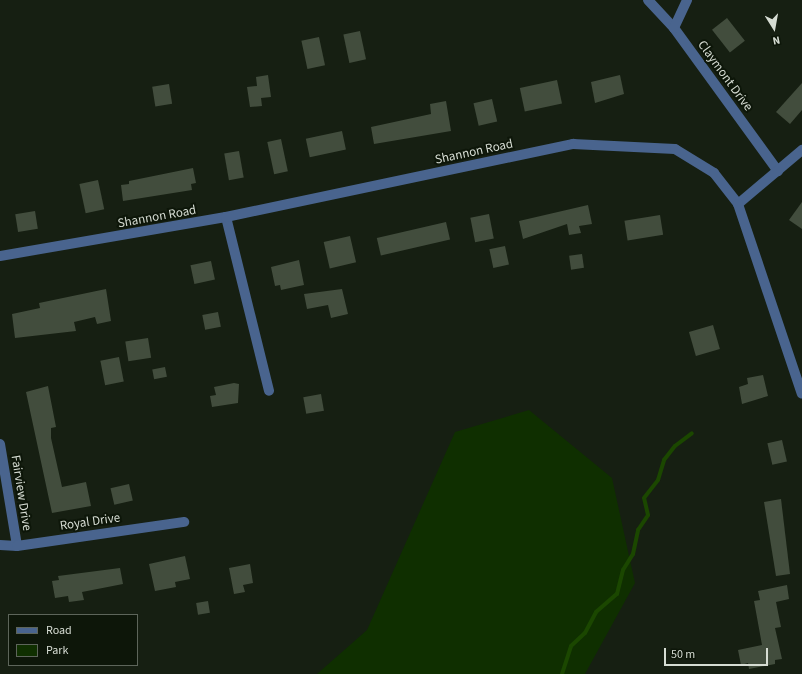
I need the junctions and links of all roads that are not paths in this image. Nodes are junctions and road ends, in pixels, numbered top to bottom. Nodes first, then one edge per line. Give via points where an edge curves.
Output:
1 (648, 0) edge
2 (687, 0) edge
3 (674, 28) junction
4 (802, 150) edge
5 (778, 171) junction
6 (738, 204) junction
7 (226, 217) junction
8 (0, 256) edge
9 (269, 391) dead end
10 (802, 394) edge
11 (0, 444) edge
12 (184, 522) dead end
13 (0, 545) edge
14 (17, 546) junction

1 - 3 street, Claymont Drive
2 - 3 street
3 - 5 street, Claymont Drive
4 - 5 street
5 - 6 street
6 - 7 street, Shannon Road via 714,173 675,149 573,144
6 - 10 street, Shannon Road
7 - 8 street, Shannon Road
7 - 9 street
11 - 14 street, Fairview Drive
12 - 14 street, Royal Drive
13 - 14 street, Royal Drive

